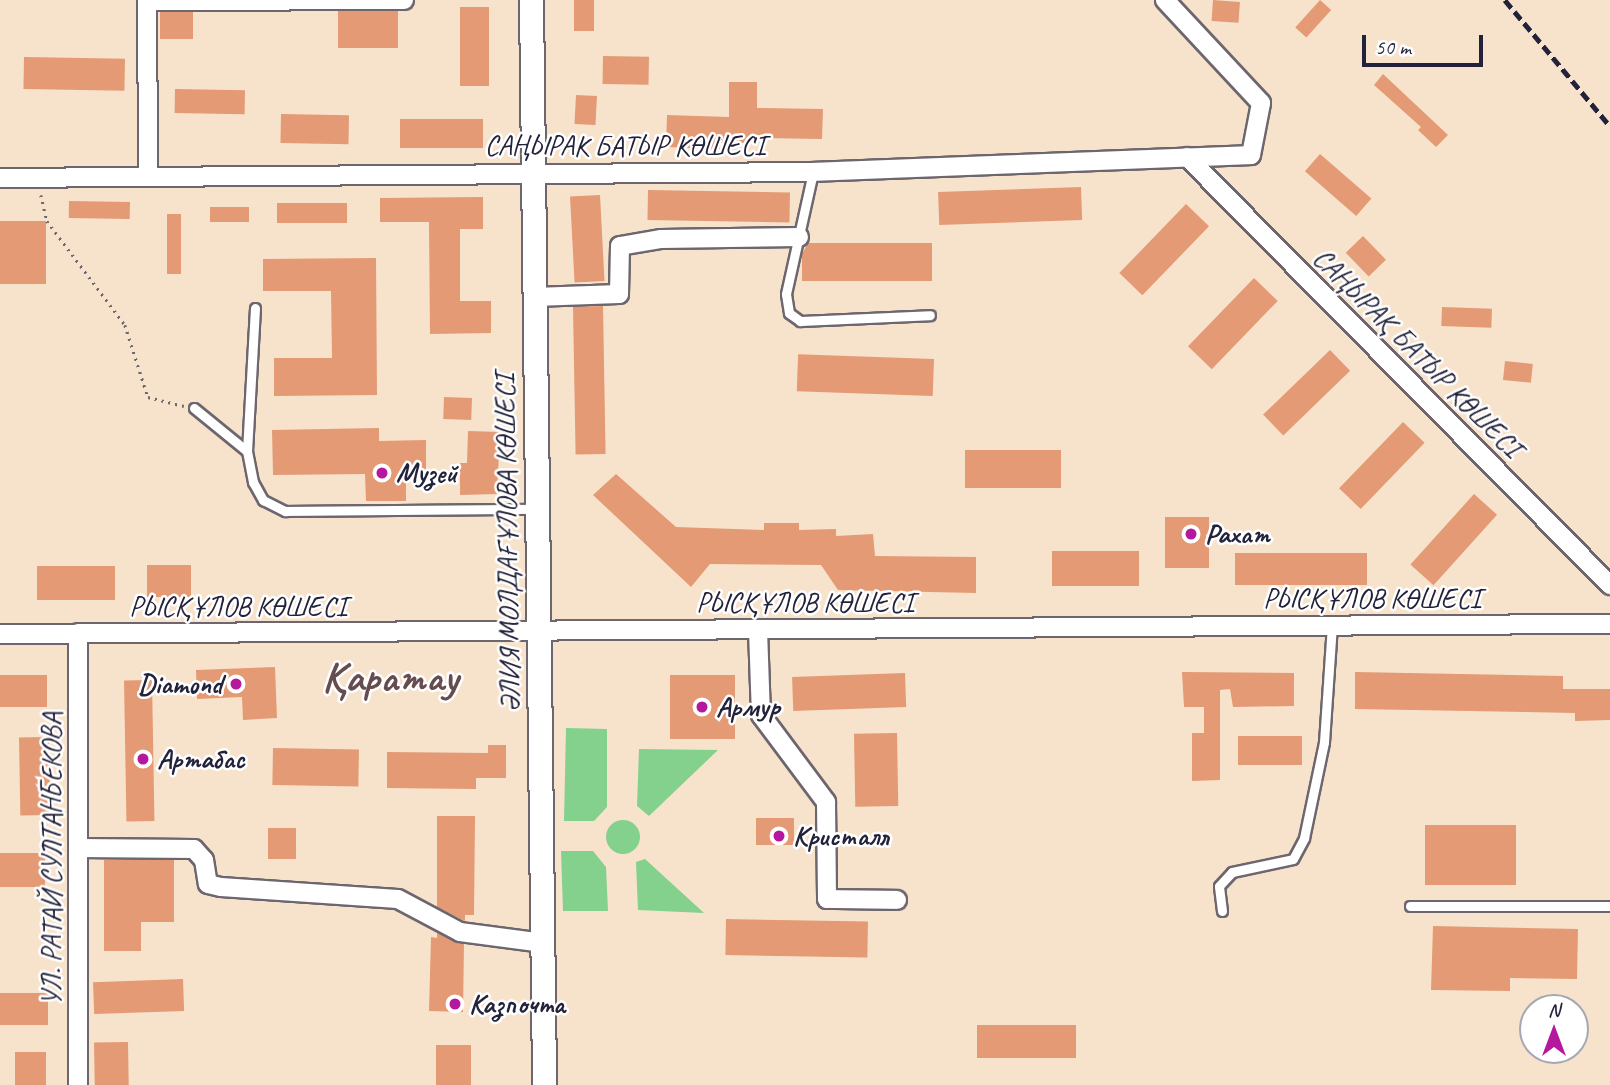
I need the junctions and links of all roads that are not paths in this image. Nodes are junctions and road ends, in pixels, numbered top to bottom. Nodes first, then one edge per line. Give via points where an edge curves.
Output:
1 (404, 0) edge
2 (531, 0) edge
3 (1165, 0) edge
4 (1188, 157) junction
5 (533, 172) junction
6 (814, 172) junction
7 (148, 176) junction
8 (0, 178) edge
9 (799, 237) junction
10 (534, 297) junction
11 (255, 307) dead end
12 (930, 315) dead end
13 (194, 408) road end
14 (247, 452) junction
15 (538, 509) junction
16 (1610, 585) edge
17 (1610, 624) edge
18 (1332, 625) junction
19 (758, 630) junction
20 (540, 631) junction
21 (78, 633) junction
22 (0, 634) edge
23 (78, 848) junction
24 (897, 900) dead end
25 (1410, 906) dead end
26 (1610, 906) edge
27 (1222, 911) dead end
28 (543, 943) junction
29 (78, 1085) edge
30 (544, 1085) edge

1 - 7 street via 147,1
2 - 5 street, ӘЛИЯ МОЛДАҒҰЛОВА КӨШЕСІ
3 - 4 street, САҢЫРАК БАТЫР КӨШЕСІ via 1261,103 1251,155
4 - 6 street, САҢЫРАК БАТЫР КӨШЕСІ
4 - 16 street, САҢЫРАҚ БАТЫР КӨШЕСІ
5 - 6 street, САҢЫРАК БАТЫР КӨШЕСІ
5 - 7 street, САҢЫРАК БАТЫР КӨШЕСІ
5 - 10 street, ӘЛИЯ МОЛДАҒҰЛОВА КӨШЕСІ
6 - 9 lane
7 - 8 street, САҢЫРАК БАТЫР КӨШЕСІ
9 - 10 street via 661,239 620,246 619,294
9 - 12 lane via 786,294 789,313 800,321
10 - 15 street, ӘЛИЯ МОЛДАҒҰЛОВА КӨШЕСІ
11 - 14 lane
13 - 14 lane
14 - 15 lane via 253,482 263,500 285,511
15 - 20 street, ӘЛИЯ МОЛДАҒҰЛОВА КӨШЕСІ
17 - 18 street, РЫСҚҰЛОВ КӨШЕСІ
18 - 19 street, РЫСҚҰЛОВ КӨШЕСІ
18 - 27 lane via 1324,742 1304,838 1293,859 1232,872 1219,886
19 - 20 street, РЫСҚҰЛОВ КӨШЕСІ
19 - 24 street via 761,715 826,802 827,899
20 - 21 street, РЫСҚҰЛОВ КӨШЕСІ
20 - 28 street, ӘЛИЯ МОЛДАҒҰЛОВА КӨШЕСІ
21 - 22 street, РЫСҚҰЛОВ КӨШЕСІ
21 - 23 street, УЛ. РАТАЙ СУЛТАНБЕКОВА
23 - 28 street via 194,849 204,860 208,884 398,900 460,932
23 - 29 street, УЛ. РАТАЙ СУЛТАНБЕКОВА
25 - 26 lane
28 - 30 street, ӘЛИЯ МОЛДАҒҰЛОВА КӨШЕСІ

